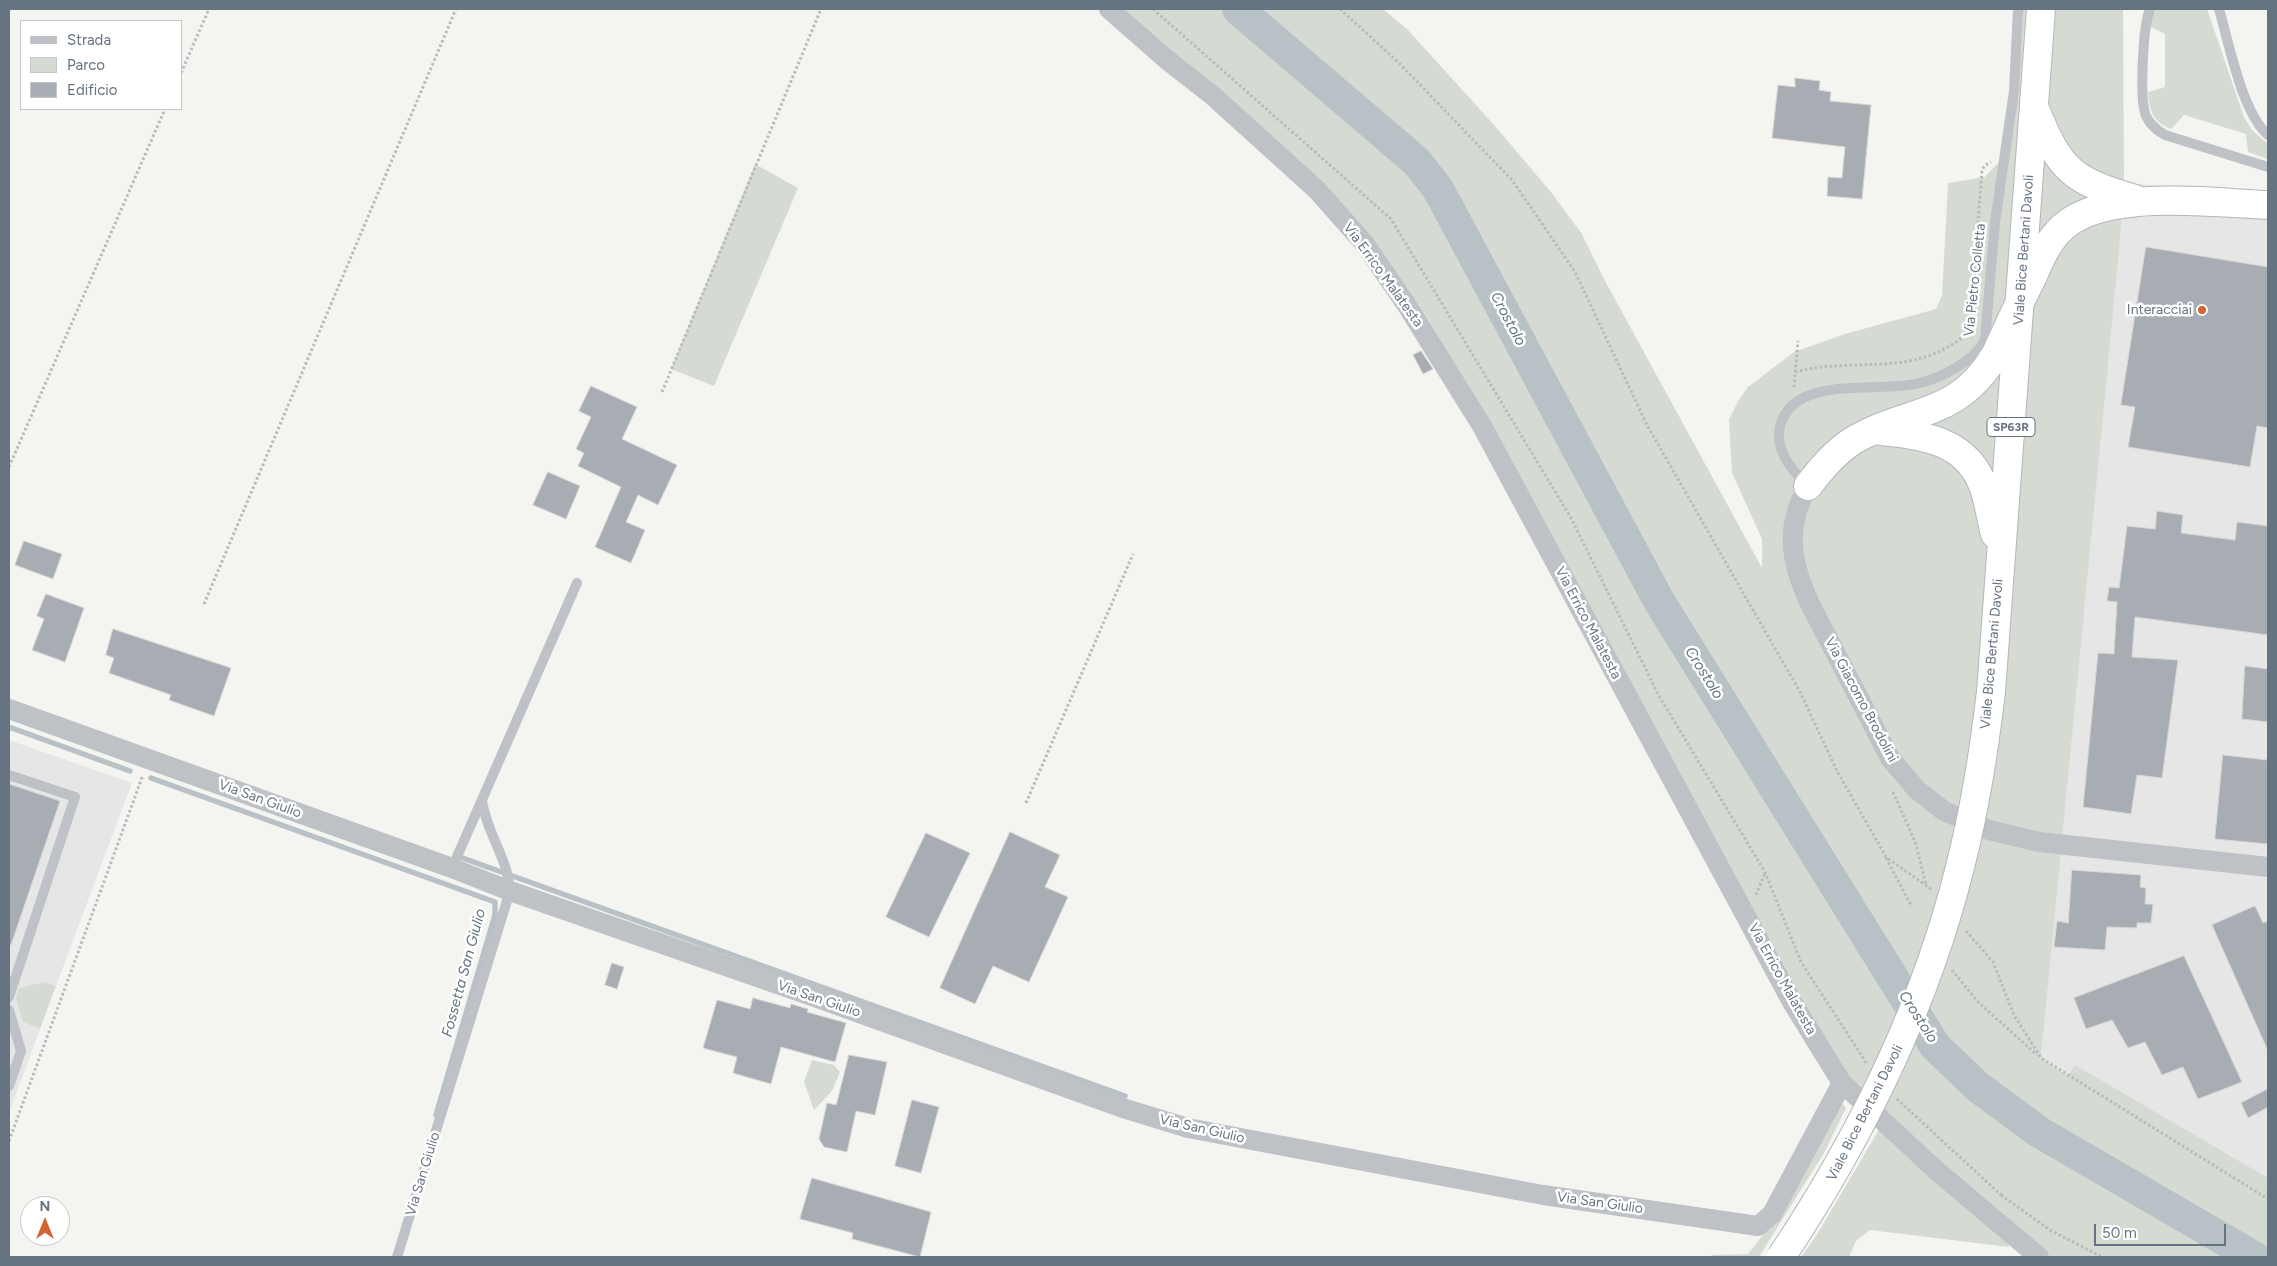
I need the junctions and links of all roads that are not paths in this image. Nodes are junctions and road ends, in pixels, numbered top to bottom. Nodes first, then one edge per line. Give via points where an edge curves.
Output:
1 (1109, 9) edge
2 (2018, 9) edge
3 (2041, 9) edge
4 (2150, 9) edge
5 (2219, 9) edge
6 (2034, 107) junction
7 (2268, 135) edge
8 (2268, 168) edge
9 (2142, 201) junction
10 (2268, 205) edge
11 (2021, 300) junction
12 (1876, 430) junction
13 (1808, 486) junction
14 (2001, 554) junction
15 (578, 583) dead end
16 (9, 709) edge
17 (9, 775) edge
18 (482, 800) junction
19 (2268, 867) edge
20 (452, 868) junction
21 (510, 891) junction
22 (9, 998) edge
23 (9, 1010) edge
24 (1842, 1083) junction
25 (9, 1086) edge
26 (397, 1257) edge
27 (1781, 1257) edge
28 (2039, 1257) edge

1 - 24 street, Via Errico Malatesta via 1212,95 1317,190 1364,243 1406,304 1482,426 1792,1002
2 - 13 lane, Via Pietro Colletta via 2014,91 1994,222 1986,340 1955,367 1919,383 1816,392 1800,400 1784,417 1779,442 1787,462
3 - 6 highway, Viale Bice Bertani Davoli / SP63R
4 - 8 lane via 2145,25 2142,104 2154,129 2165,136
5 - 7 lane via 2246,102
6 - 9 highway via 2048,140 2070,171 2101,189
6 - 11 highway, Viale Bice Bertani Davoli / SP63R
9 - 10 highway
9 - 11 highway via 2093,209 2067,223 2047,248
11 - 12 highway via 1987,369 1964,392 1935,410
11 - 14 highway, Viale Bice Bertani Davoli / SP63R
12 - 13 highway via 1845,447 1823,466
12 - 14 highway via 1917,434 1937,440 1953,448 1967,461 1983,487
13 - 19 street, Via Giacomo Brodolini via 1800,499 1792,527 1799,578 1895,765 1936,806 1964,821 2006,836
14 - 27 highway, Viale Bice Bertani Davoli / SP63R, bridge via 1991,692 1974,808 1930,967 1902,1039 1867,1112 1826,1187
15 - 18 lane
16 - 20 street, Via San Giulio
17 - 22 lane via 75,797
18 - 20 lane
18 - 21 lane via 485,819 508,869
20 - 21 street, Via San Giulio
21 - 24 street, Via San Giulio via 1126,1109 1188,1128 1543,1195 1749,1226 1758,1226 1772,1214
21 - 26 lane, Via San Giulio
23 - 25 lane via 21,1051
24 - 28 street, Via Errico Malatesta via 1938,1172

